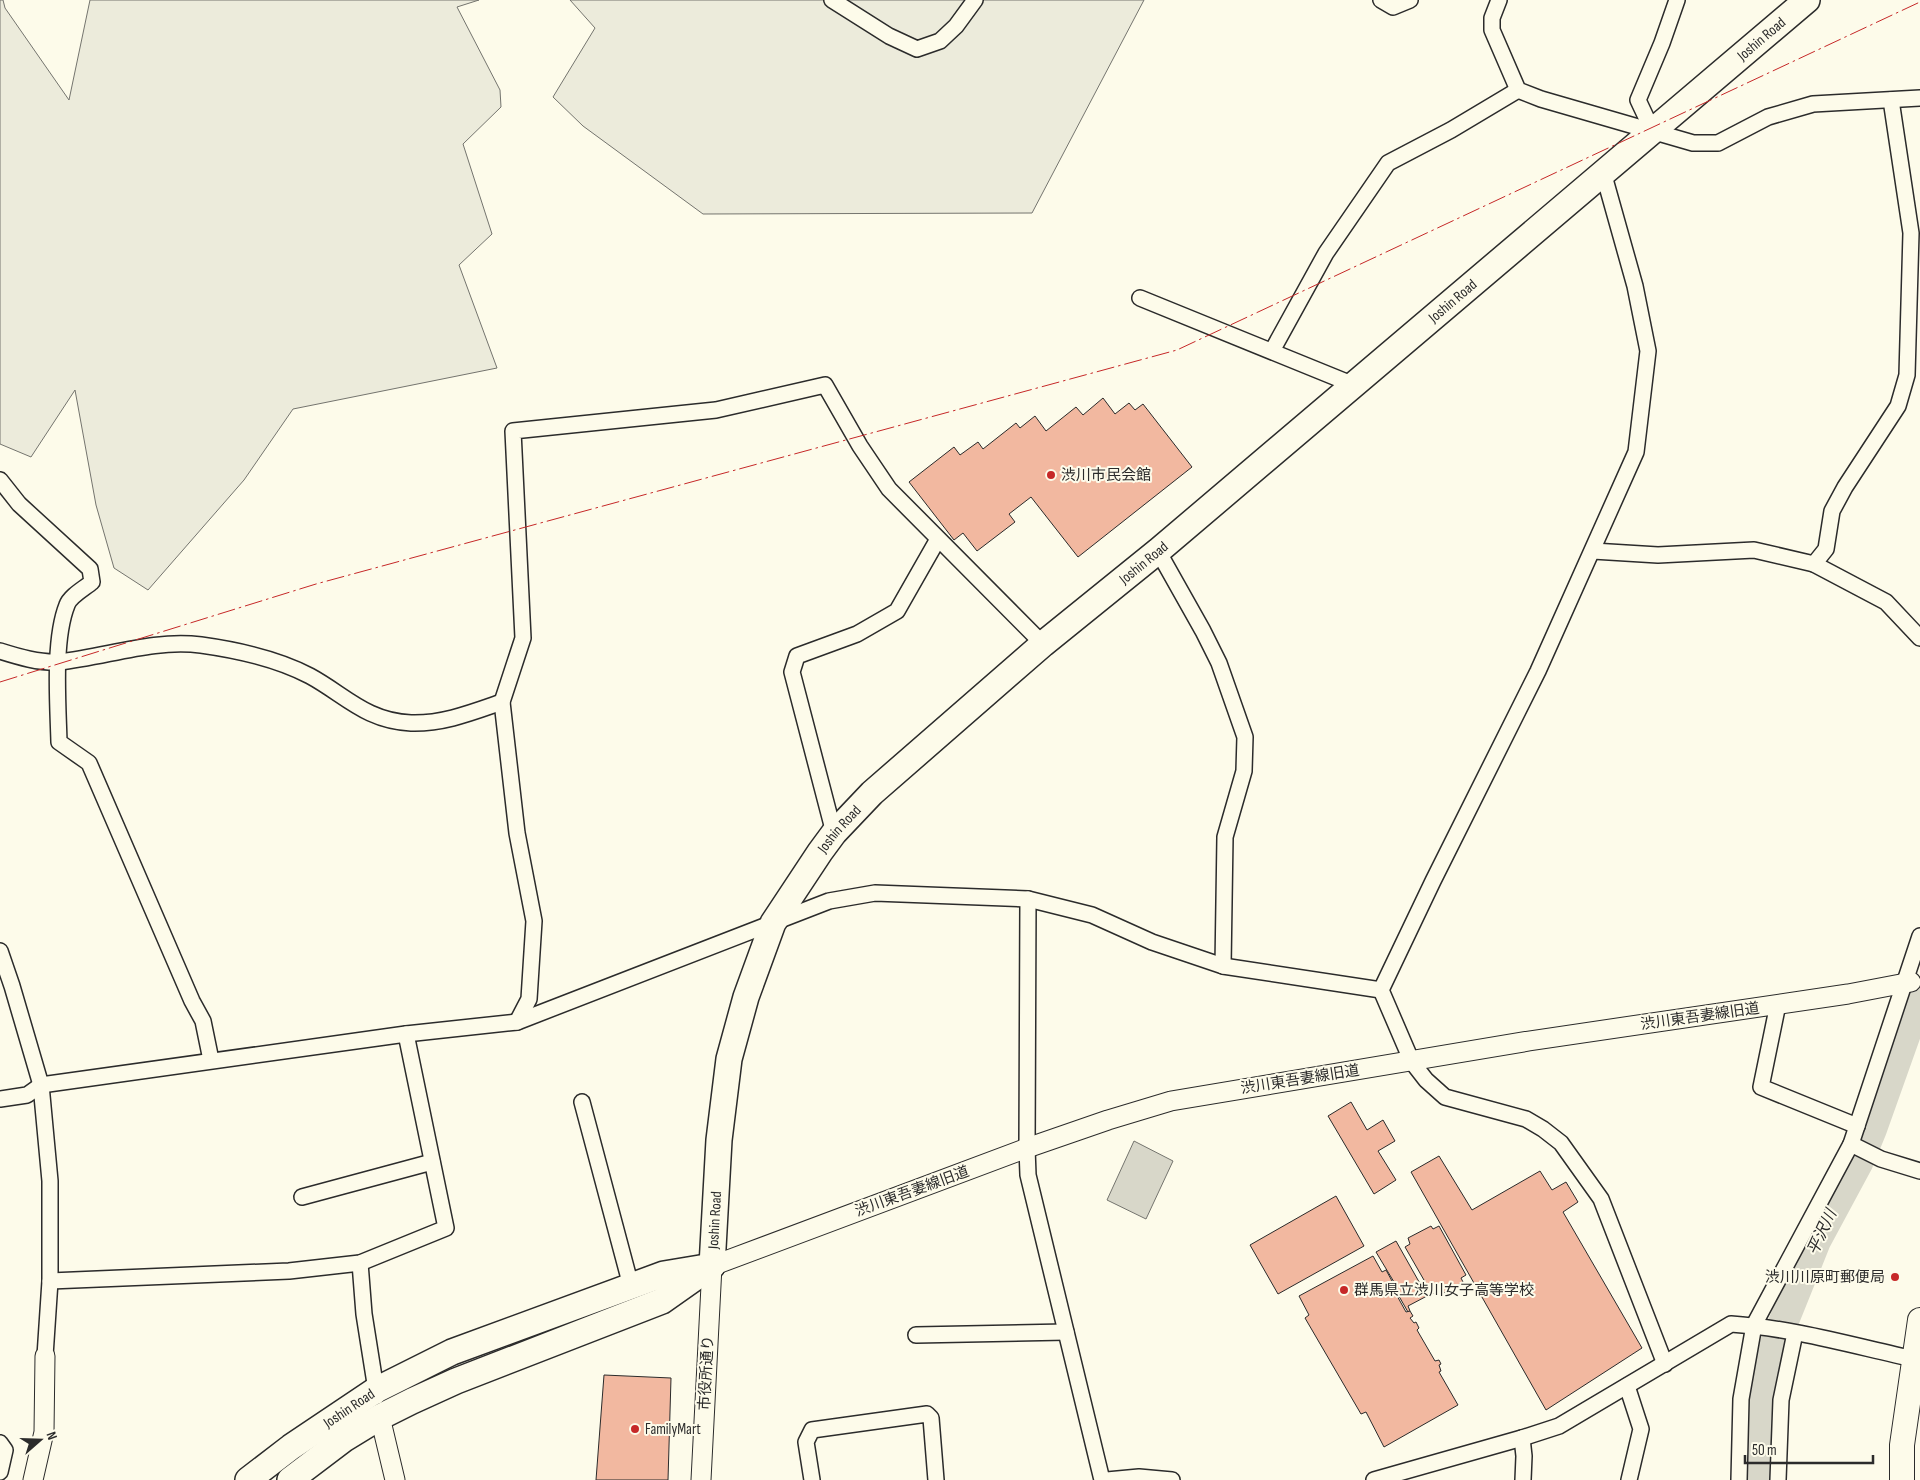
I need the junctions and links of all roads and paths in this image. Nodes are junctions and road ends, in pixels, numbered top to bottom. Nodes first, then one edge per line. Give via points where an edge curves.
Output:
1 (832, 0) edge
2 (975, 0) edge
3 (1381, 0) edge
4 (1410, 0) edge
5 (1499, 0) edge
6 (1677, 0) edge
7 (1808, 0) edge
8 (1518, 90) junction
9 (1920, 98) edge
10 (1890, 100) junction
11 (1653, 132) junction
12 (1603, 172) junction
13 (1140, 298) dead end
14 (1272, 351) junction
15 (1354, 385) junction
16 (0, 480) edge
17 (938, 539) junction
18 (1158, 551) junction
19 (1593, 551) junction
20 (1814, 564) junction
21 (1920, 638) edge
22 (1043, 644) junction
23 (0, 651) edge
24 (58, 662) junction
25 (502, 702) junction
26 (834, 833) junction
27 (1028, 900) junction
28 (773, 923) junction
29 (1920, 936) edge
30 (0, 950) edge
31 (1223, 966) junction
32 (1911, 982) edge
33 (1381, 990) junction
34 (1778, 1004) junction
35 (517, 1022) junction
36 (406, 1034) junction
37 (211, 1060) junction
38 (1412, 1062) junction
39 (41, 1086) junction
40 (0, 1099) edge
41 (582, 1102) dead end
42 (1857, 1126) junction
43 (1853, 1146) junction
44 (1027, 1148) junction
45 (432, 1162) junction
46 (1920, 1171) edge
47 (302, 1197) dead end
48 (360, 1263) junction
49 (712, 1266) junction
50 (50, 1281) junction
51 (631, 1286) junction
52 (1920, 1320) edge
53 (1759, 1327) junction
54 (1066, 1332) junction
55 (1792, 1332) junction
56 (916, 1335) dead end
57 (45, 1356) joint
58 (1914, 1359) junction
59 (1665, 1364) junction
60 (1627, 1386) junction
61 (376, 1390) junction
62 (380, 1417) junction
63 (1522, 1438) junction
64 (0, 1443) edge
65 (0, 1472) edge
66 (33, 1480) edge
67 (248, 1480) edge
68 (290, 1480) edge
69 (394, 1480) edge
70 (701, 1480) edge
71 (812, 1480) edge
72 (936, 1480) edge
73 (1102, 1480) edge
74 (1108, 1480) edge
75 (1172, 1480) edge
76 (1374, 1480) edge
77 (1523, 1480) edge
78 (1629, 1480) edge
79 (1739, 1480) edge
80 (1778, 1480) edge
81 (1902, 1480) edge

1 - 2 street via 889,36 917,49 940,41
3 - 4 street via 1393,7
5 - 8 street via 1492,18 1492,30
6 - 11 street via 1638,100
7 - 11 highway, Joshin Road
8 - 11 street
8 - 14 street via 1388,163 1326,254
9 - 10 street
10 - 11 street via 1813,104 1768,117 1718,143 1693,144
10 - 20 street via 1911,233 1906,375 1898,406 1832,510 1826,548
11 - 12 highway, Joshin Road
12 - 15 highway, Joshin Road
12 - 19 street via 1635,286 1648,351 1636,452
13 - 14 street
14 - 15 street
15 - 18 highway, Joshin Road
16 - 24 street via 19,504 90,569 92,582 67,603
17 - 22 street
17 - 25 street via 889,489 825,385 711,411 512,431 523,638
17 - 26 street via 897,611 857,634 797,656 792,672
18 - 22 highway, Joshin Road
18 - 31 street via 1219,663 1245,738 1244,771 1225,837
19 - 20 street via 1658,555 1754,550
19 - 33 street via 1538,671
20 - 21 street via 1886,602
22 - 26 highway, Joshin Road via 872,793
23 - 24 street via 23,658
24 - 25 street via 151,645 200,645 276,661 310,676 356,707 384,719 411,723 456,718
24 - 37 street via 59,742 89,763 203,1021
25 - 35 street via 517,833 534,922 529,999
26 - 28 highway, Joshin Road
27 - 28 street via 875,893 830,902
27 - 31 street via 1092,915 1152,942
27 - 44 street
28 - 35 street
28 - 49 highway, Joshin Road via 746,997 729,1058 719,1140
29 - 32 street
30 - 39 street
31 - 33 street
32 - 34 street, 渋川東吾妻線旧道
32 - 42 street
33 - 38 street
34 - 38 street, 渋川東吾妻線旧道
34 - 42 street via 1761,1087
35 - 36 street
36 - 37 street
36 - 45 street
37 - 39 street
38 - 44 street, 渋川東吾妻線旧道 via 1171,1101
38 - 59 street via 1426,1080 1446,1097 1526,1119 1561,1143 1601,1199
39 - 40 street via 27,1095
39 - 50 street via 50,1181
41 - 51 street
42 - 43 street
43 - 46 street via 1881,1160
43 - 53 street
44 - 49 street, 渋川東吾妻線旧道
44 - 54 street via 1028,1175
45 - 47 street
45 - 48 street via 446,1228
48 - 50 street via 289,1271
48 - 61 street
49 - 51 highway, Joshin Road via 664,1274
49 - 62 highway, Joshin Road via 662,1301 456,1380
49 - 70 street, 市役所通り
50 - 57 street
51 - 61 highway, Joshin Road via 452,1352
52 - 58 main road
53 - 55 street
53 - 59 street via 1731,1324
53 - 79 street via 1741,1400
54 - 56 street
54 - 73 street
55 - 58 street
55 - 80 street via 1781,1400
57 - 66 street via 44,1432
58 - 81 main road via 1902,1445
59 - 60 street
60 - 63 street via 1559,1426
60 - 78 street via 1641,1429
61 - 62 street
61 - 67 highway, Joshin Road
62 - 68 highway, Joshin Road
62 - 69 street
63 - 76 street
63 - 77 street
64 - 65 street via 5,1450
71 - 72 street via 806,1442 812,1430 927,1414 931,1418
74 - 75 street via 1139,1477

